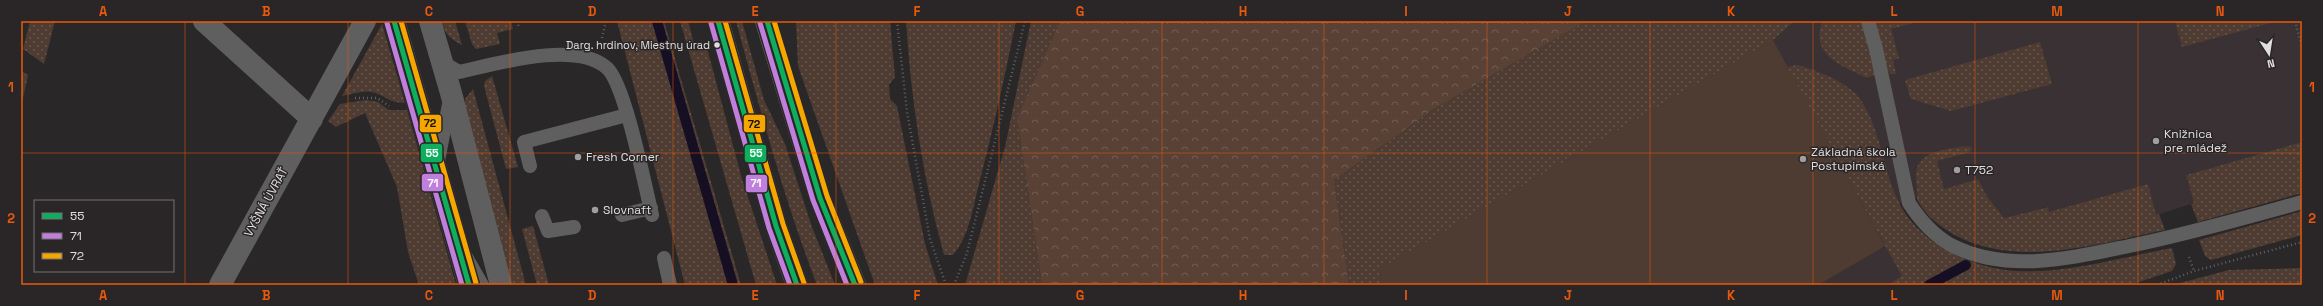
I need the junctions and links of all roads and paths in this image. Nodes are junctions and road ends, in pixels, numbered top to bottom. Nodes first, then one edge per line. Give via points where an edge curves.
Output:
1 (204, 21) edge
2 (365, 21) edge
3 (394, 21) edge
4 (430, 21) edge
5 (517, 21) edge
6 (718, 21) edge
7 (897, 21) edge
8 (1025, 21) edge
9 (1868, 21) edge
10 (2295, 21) edge
11 (766, 22) edge
12 (519, 27) dead end
13 (2302, 47) edge
14 (451, 67) junction
15 (451, 93) junction
16 (366, 96) dead end
17 (394, 106) dead end
18 (627, 115) junction
19 (312, 119) junction
20 (530, 166) dead end
21 (438, 171) junction
22 (2302, 202) edge
23 (622, 215) dead end
24 (542, 216) dead end
25 (574, 227) dead end
26 (2302, 242) edge
27 (458, 245) junction
28 (664, 258) dead end
29 (2191, 260) dead end
30 (2194, 272) junction
31 (220, 285) edge
32 (469, 285) edge
33 (482, 285) edge
34 (501, 285) edge
35 (670, 285) edge
36 (797, 285) edge
37 (855, 285) edge
38 (946, 285) edge
39 (954, 285) edge
40 (2157, 285) edge

1 - 19 street
2 - 19 street, VYŠNÁ ÚVRAŤ
3 - 21 street
4 - 14 street
5 - 12 path
6 - 36 street via 776,226
7 - 38 path via 907,112 930,239
8 - 39 path via 967,253
9 - 22 lane via 1909,203 1936,235 1952,245 1993,259 2014,262 2062,260 2183,235
10 - 13 path
11 - 37 street via 820,198
14 - 15 street
14 - 18 lane via 566,55 587,57 606,67 614,76
15 - 21 lane via 440,145
15 - 34 street
16 - 17 path
18 - 20 lane via 524,142
18 - 23 lane via 652,211
19 - 31 street, VYŠNÁ ÚVRAŤ
21 - 27 street
24 - 25 lane via 551,237
26 - 30 path
27 - 32 street
27 - 33 lane
28 - 35 lane
29 - 30 path
30 - 40 path

